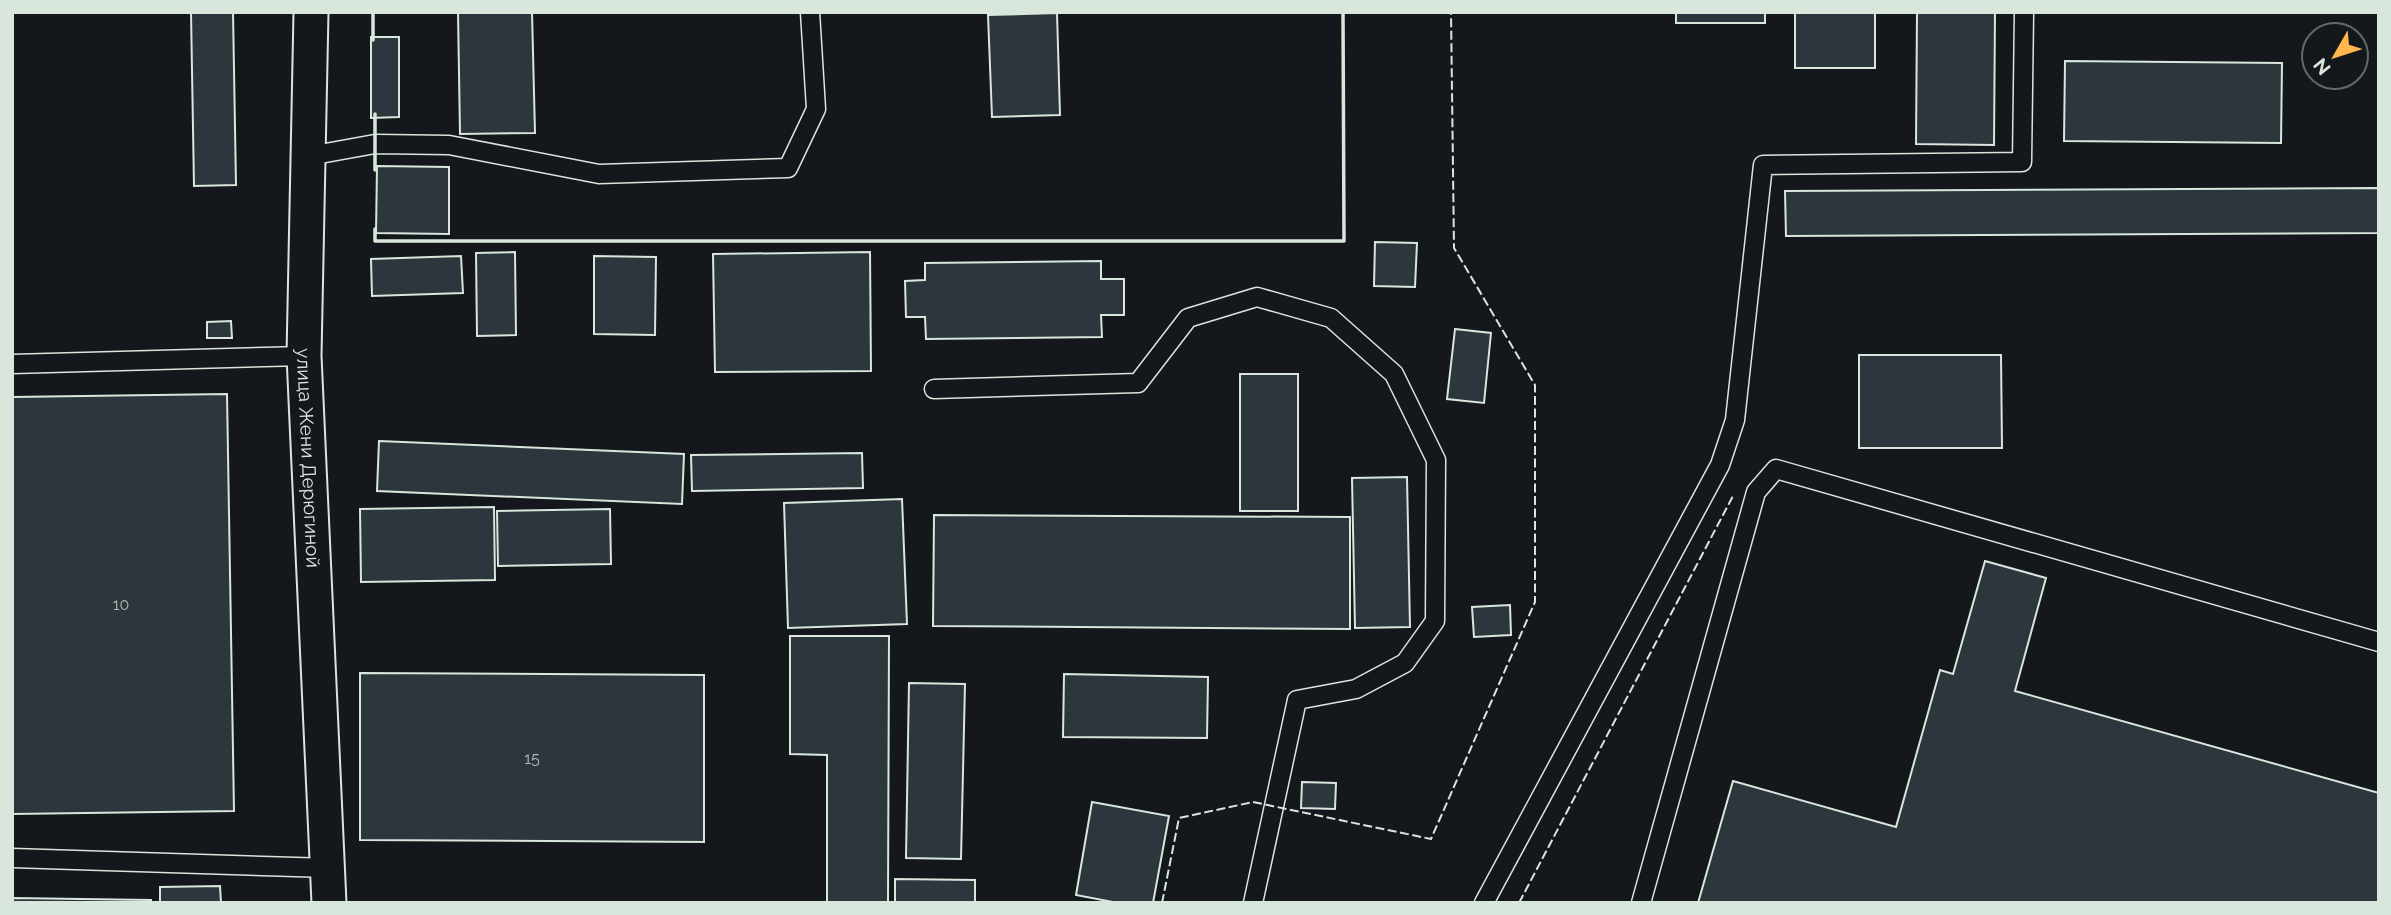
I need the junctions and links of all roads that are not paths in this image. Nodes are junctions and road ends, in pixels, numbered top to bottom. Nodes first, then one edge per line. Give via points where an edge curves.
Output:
1 (311, 12) edge
2 (810, 12) edge
3 (2024, 12) edge
4 (309, 156) junction
5 (304, 356) junction
6 (12, 364) edge
7 (934, 389) dead end
8 (2379, 642) edge
9 (12, 858) edge
10 (329, 868) junction
11 (329, 903) edge
12 (1252, 903) edge
13 (1484, 903) edge
14 (1641, 903) edge

1 - 4 street, улица Жени Дерюгиной
2 - 4 lane via 816,109 788,168 599,173 449,145 375,144
3 - 13 lane via 2022,162 1763,165 1735,419 1720,464
4 - 5 street, улица Жени Дерюгиной
5 - 6 lane
5 - 10 street, улица Жени Дерюгиной
7 - 12 lane via 1138,383 1188,318 1257,297 1331,318 1394,374 1436,460 1435,621 1405,663 1356,689 1297,700
8 - 14 lane via 1776,469 1756,492
9 - 10 lane
10 - 11 street, улица Жени Дерюгиной

